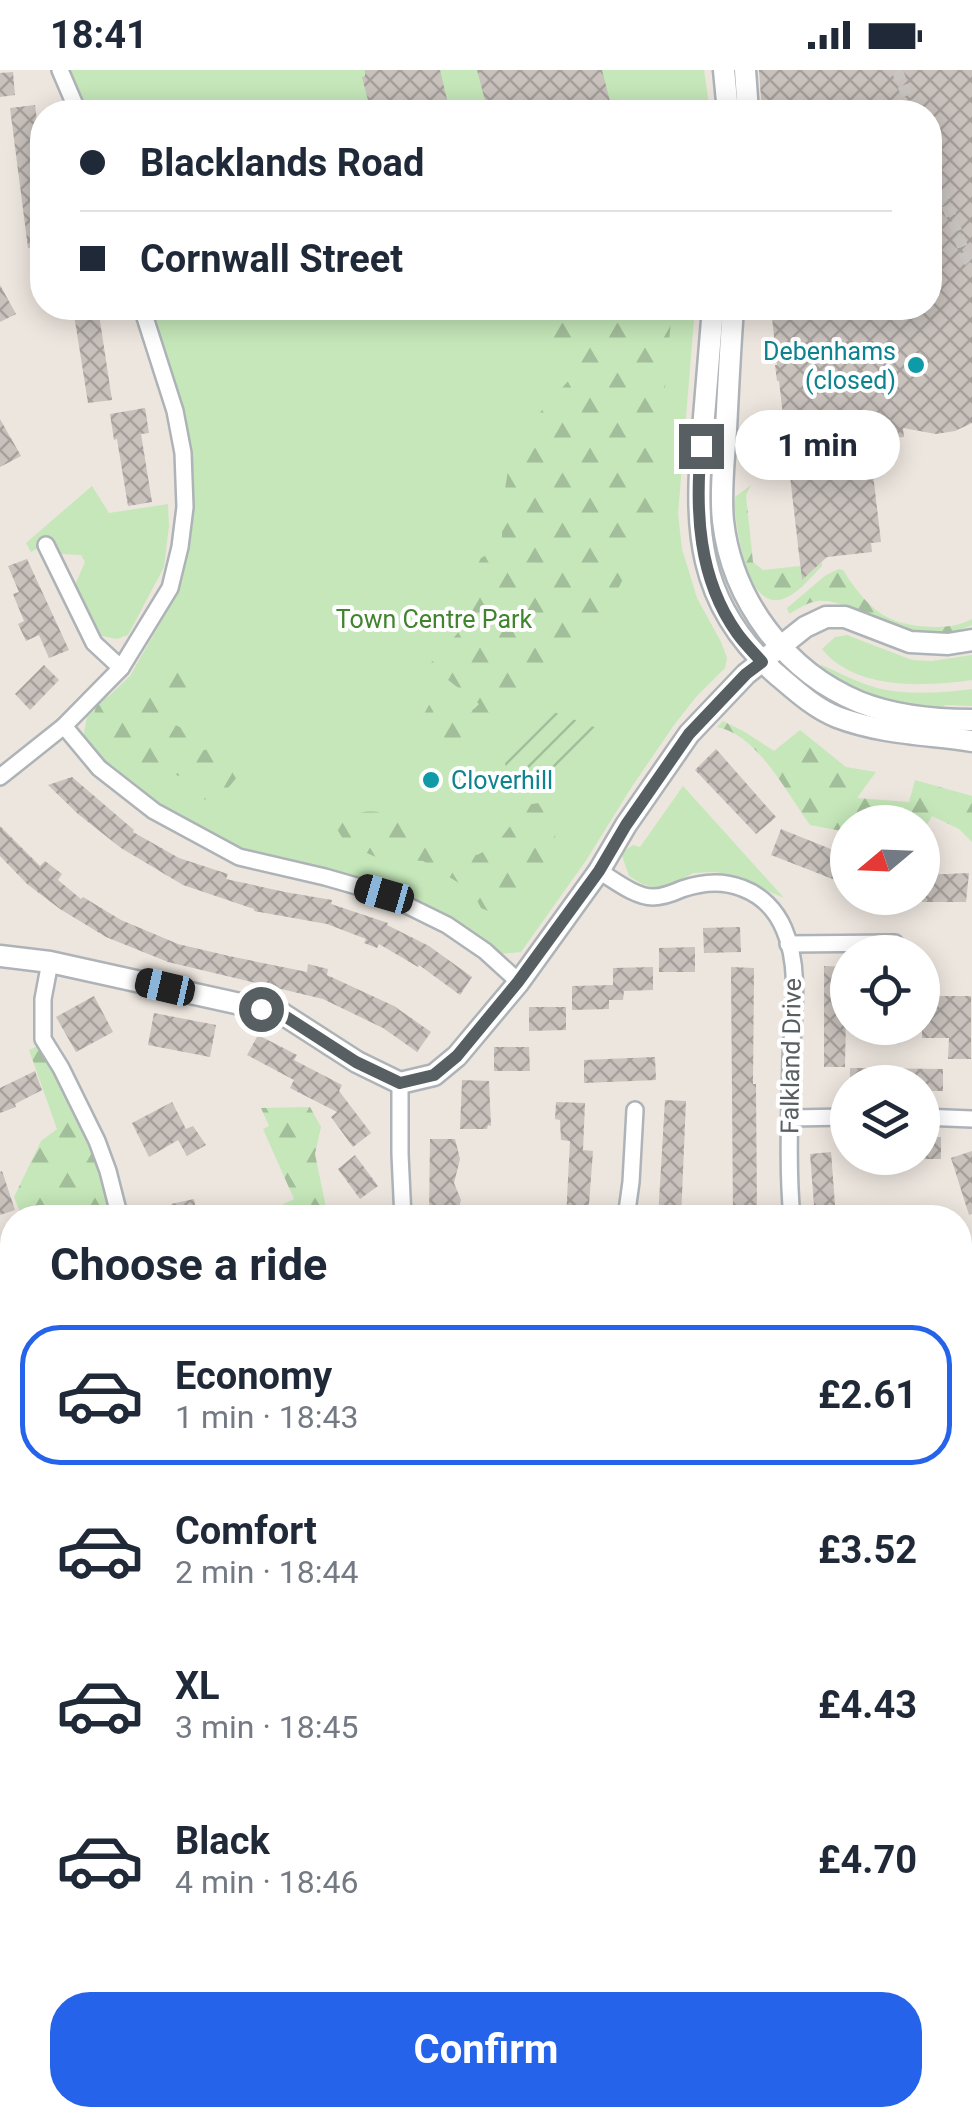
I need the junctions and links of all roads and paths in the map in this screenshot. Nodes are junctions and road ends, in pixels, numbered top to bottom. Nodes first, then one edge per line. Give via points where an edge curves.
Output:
1 (60, 70) edge
2 (724, 70) edge
3 (745, 70) edge
4 (73, 100) edge
5 (727, 100) edge
6 (747, 100) edge
7 (146, 320) edge
8 (712, 320) edge
9 (732, 320) edge
10 (46, 544) dead end
11 (972, 640) edge
12 (782, 648) junction
13 (762, 662) junction
14 (121, 668) junction
15 (972, 720) edge
16 (64, 726) junction
17 (972, 741) edge
18 (0, 777) edge
19 (599, 871) junction
20 (788, 944) junction
21 (830, 944) edge
22 (0, 956) edge
23 (50, 962) junction
24 (518, 982) junction
25 (400, 1083) junction
26 (635, 1110) dead end
27 (830, 1117) edge
28 (940, 1117) edge
29 (790, 1118) junction
30 (972, 1120) edge
31 (117, 1205) edge
32 (402, 1205) edge
33 (628, 1205) edge
34 (791, 1205) edge

1 - 4 street
2 - 5 street
3 - 6 street
7 - 14 street via 175,411 185,507 170,588
8 - 13 street via 700,537 718,598
9 - 12 street via 723,520 740,586
10 - 14 street via 94,643
11 - 12 street via 910,642 836,616 805,627
12 - 13 street
12 - 15 street via 824,684 860,703 898,714
13 - 17 street via 833,716 902,734
13 - 19 street via 689,734
14 - 16 street
16 - 18 street
16 - 24 street via 99,768 154,811 239,856 384,894 448,924
19 - 20 street, Falkland Drive via 652,897 705,882 741,888 762,898
19 - 24 street
20 - 21 street
20 - 29 street, Falkland Drive via 794,996
22 - 23 street
23 - 25 street via 280,1013
23 - 31 street via 43,1040 97,1140
24 - 25 street via 457,1056 434,1075
25 - 32 street
26 - 33 street
27 - 29 street
28 - 30 street
29 - 34 street, Falkland Drive

